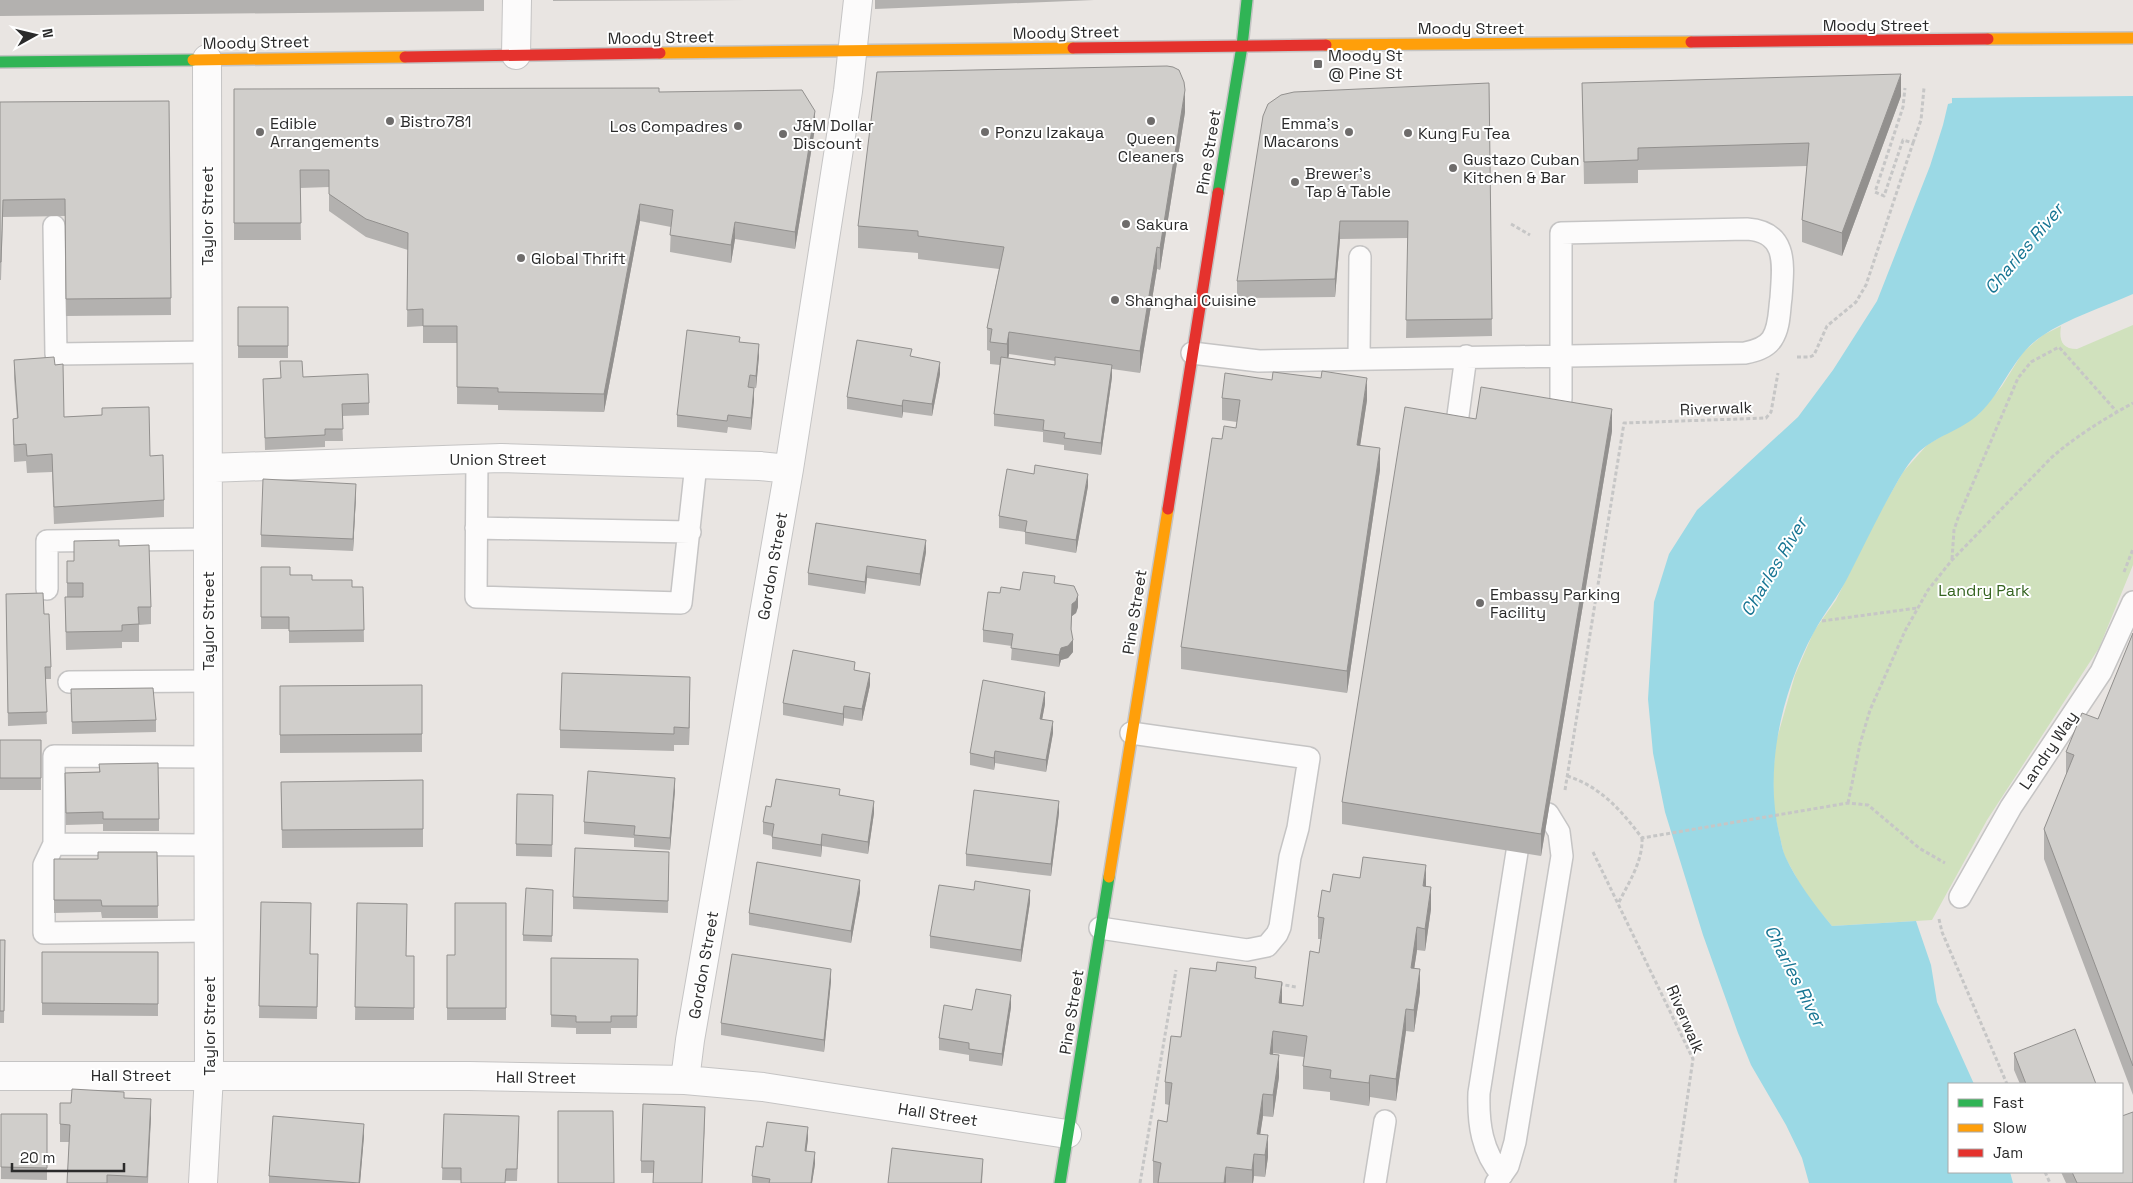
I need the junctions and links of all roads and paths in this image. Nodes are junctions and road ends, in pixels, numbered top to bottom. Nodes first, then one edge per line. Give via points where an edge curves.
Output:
1 (517, 0) edge
2 (858, 0) edge
3 (1247, 0) edge
4 (2133, 38) edge
5 (1242, 46) junction
6 (853, 51) junction
7 (516, 55) junction
8 (207, 59) junction
9 (0, 62) edge
10 (1905, 88) dead end
11 (1924, 88) dead end
12 (1913, 143) junction
13 (1511, 224) dead end
14 (54, 226) edge
15 (1530, 235) dead end
16 (1360, 258) dead end
17 (207, 352) junction
18 (1192, 353) junction
19 (1466, 356) junction
20 (1561, 356) junction
21 (1792, 357) dead end
22 (1360, 358) junction
23 (1779, 368) dead end
24 (2133, 403) edge
25 (2117, 412) junction
26 (1558, 423) edge
27 (1455, 438) edge
28 (477, 458) junction
29 (696, 464) junction
30 (208, 468) junction
31 (789, 469) junction
32 (476, 528) junction
33 (690, 532) junction
34 (208, 539) junction
35 (1952, 560) junction
36 (47, 589) dead end
37 (2133, 602) edge
38 (1917, 608) junction
39 (1822, 621) dead end
40 (208, 681) junction
41 (69, 682) dead end
42 (1131, 733) junction
43 (208, 757) junction
44 (1567, 776) junction
45 (1564, 794) dead end
46 (1848, 803) junction
47 (1548, 814) edge
48 (1642, 838) junction
49 (54, 844) junction
50 (1589, 844) dead end
51 (208, 845) junction
52 (1517, 852) edge
53 (1947, 864) dead end
54 (1960, 897) dead end
55 (1618, 903) junction
56 (1100, 928) junction
57 (209, 931) junction
58 (1176, 969) dead end
59 (209, 1075) junction
60 (0, 1076) edge
61 (686, 1080) junction
62 (1385, 1120) dead end
63 (1067, 1134) junction
64 (1499, 1179) edge
65 (203, 1183) edge
66 (1060, 1183) edge
67 (1140, 1183) edge
68 (1375, 1183) edge
69 (1675, 1183) edge

1 - 7 street
2 - 6 street, Gordon Street
3 - 5 main road, Pine Street
4 - 5 main road, Moody Street
5 - 6 main road, Moody Street
5 - 18 main road, Pine Street
6 - 7 main road, Moody Street
6 - 31 street, Gordon Street
7 - 8 main road, Moody Street
8 - 9 main road, Moody Street
8 - 17 street, Taylor Street
10 - 12 path via 1904,106 1875,192 1884,196 1903,140
11 - 12 path
12 - 21 path via 1866,285 1856,302 1827,326 1814,354 1806,358
13 - 15 path
14 - 17 lane via 56,354
16 - 22 lane
17 - 30 street, Taylor Street
18 - 22 lane via 1248,360
18 - 42 main road, Pine Street
19 - 20 lane
19 - 22 lane
19 - 27 lane
20 - 20 lane via 1745,353 1764,347 1772,340 1779,320 1783,268 1778,245 1773,238 1757,230 1561,234
20 - 26 lane
23 - 44 path, Riverwalk via 1771,412 1766,418 1624,423
24 - 25 path
25 - 35 path via 2058,452
25 - 35 path via 2059,347 2030,362 2018,378 1958,518
28 - 29 street, Union Street
28 - 30 street, Union Street
28 - 32 lane
29 - 31 street, Union Street
29 - 33 lane
30 - 34 street, Taylor Street
31 - 61 street, Gordon Street via 690,1040
32 - 33 lane
32 - 33 lane via 476,597 681,603
34 - 36 lane via 47,541
34 - 40 street, Taylor Street
35 - 38 path
37 - 54 lane, Landry Way via 2101,672 2011,807
38 - 39 path
38 - 46 path via 1870,710
40 - 41 lane
40 - 43 street, Taylor Street
42 - 56 main road, Pine Street
42 - 56 lane via 1309,758 1298,828 1290,857 1282,919 1277,934 1267,946 1247,950
43 - 49 lane via 54,756
43 - 51 street, Taylor Street
44 - 45 path, Riverwalk
44 - 48 path via 1582,780 1608,799
46 - 48 path
46 - 53 path via 1868,805 1919,848
47 - 64 lane via 1559,832 1562,856 1515,1142 1508,1166
48 - 55 path via 1638,862
49 - 51 lane
49 - 57 lane via 44,865 44,933
50 - 55 path, Riverwalk
51 - 57 street, Taylor Street
52 - 64 lane via 1479,1107 1484,1144
55 - 69 path, Riverwalk via 1693,1059
56 - 63 main road, Pine Street
57 - 59 street, Taylor Street
58 - 67 path
59 - 60 street, Hall Street
59 - 61 street, Hall Street
59 - 65 street, Taylor Street
61 - 63 street, Hall Street via 763,1087
62 - 68 lane
63 - 66 main road, Pine Street

